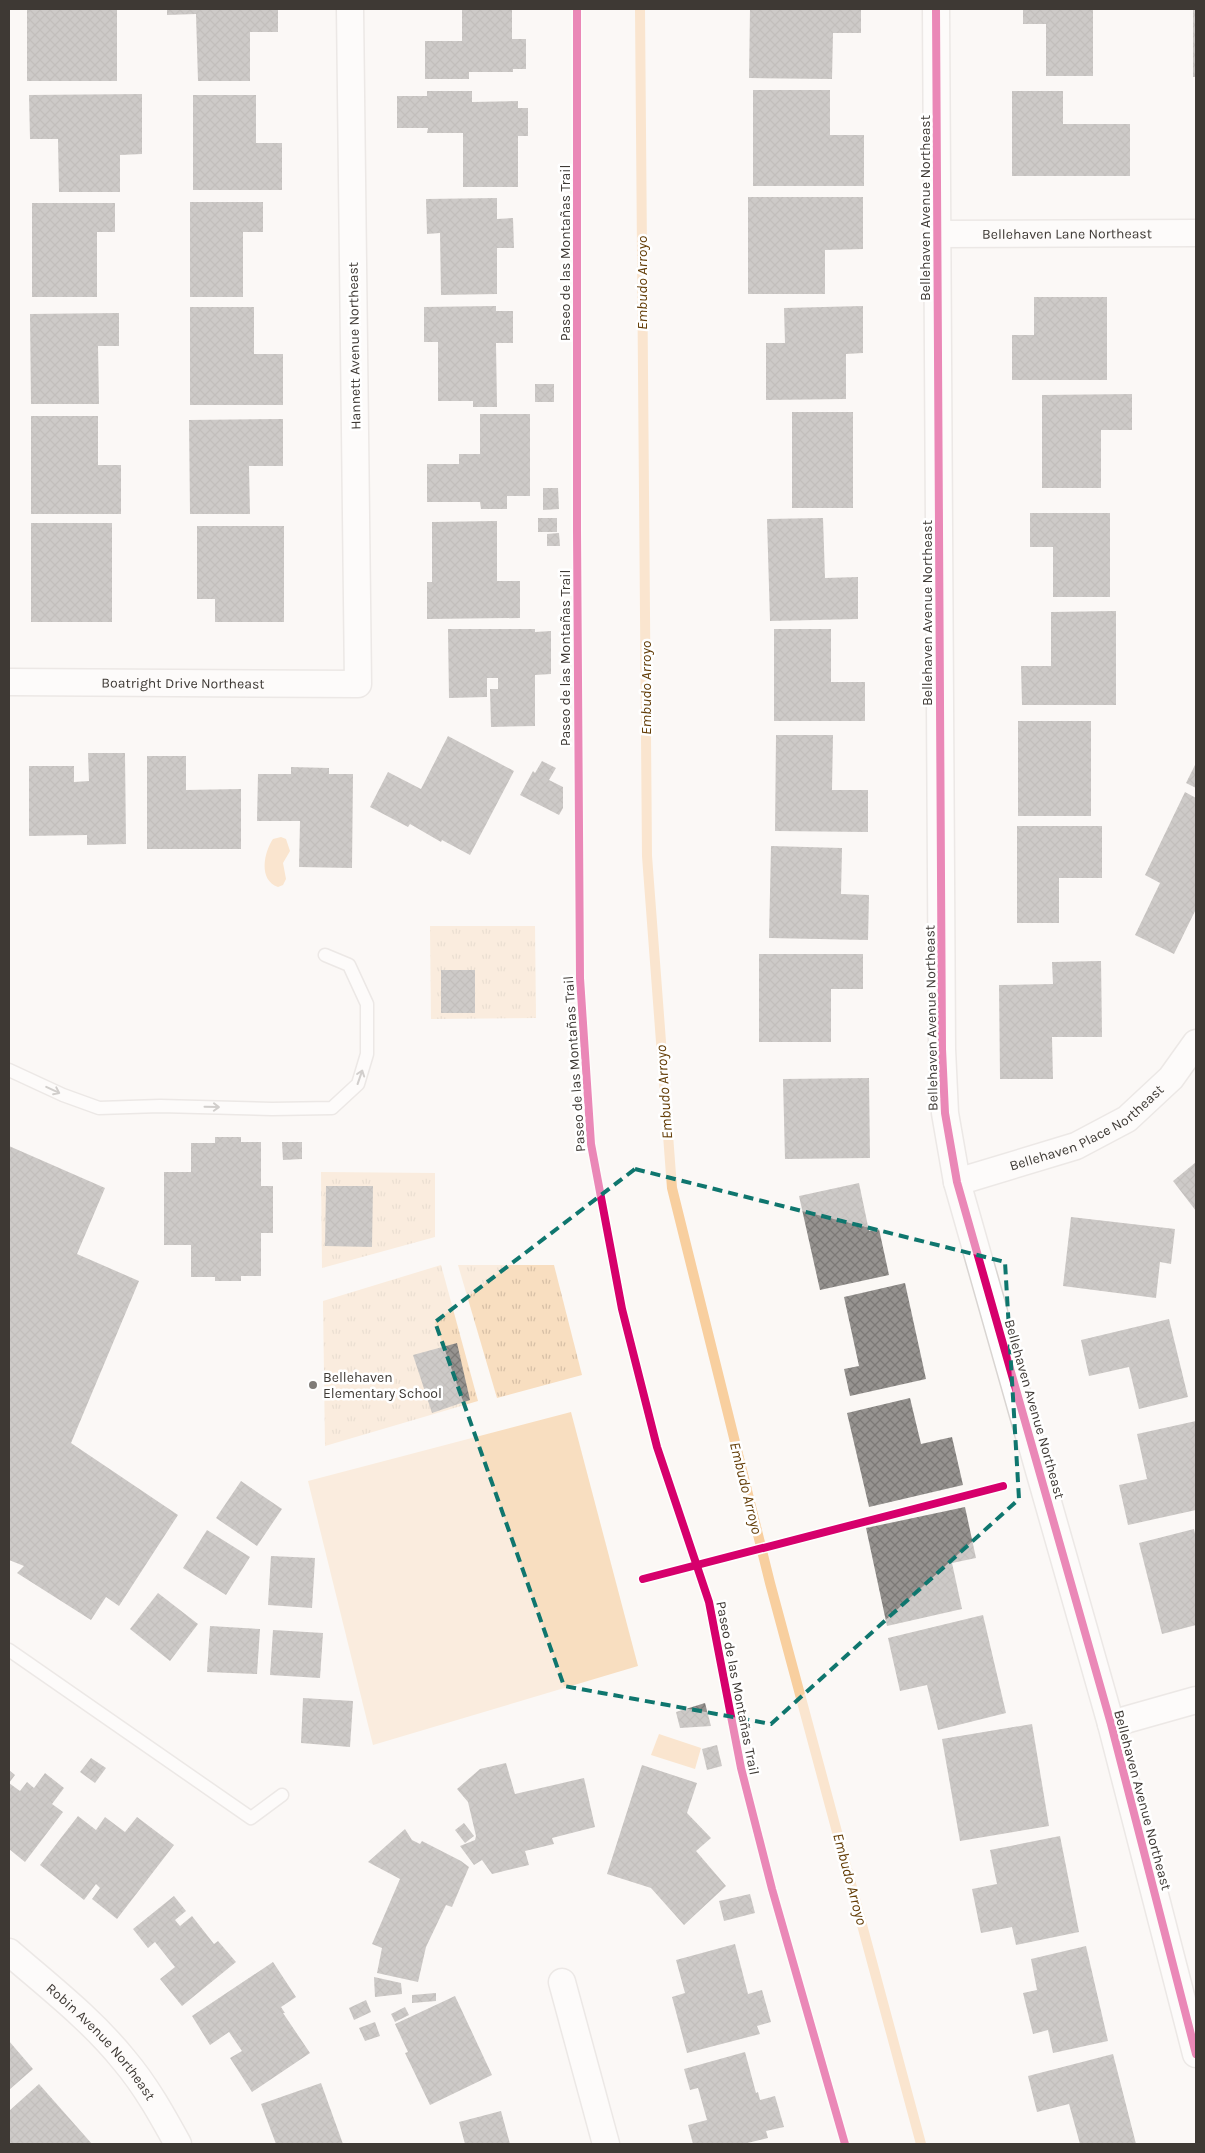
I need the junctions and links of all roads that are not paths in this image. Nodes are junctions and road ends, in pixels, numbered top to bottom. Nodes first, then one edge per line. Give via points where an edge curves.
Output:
1 (350, 9) edge
2 (936, 9) edge
3 (1196, 233) edge
4 (937, 234) junction
5 (9, 682) edge
6 (358, 684) joint
7 (325, 955) dead end
8 (1196, 1043) edge
9 (9, 1070) edge
10 (957, 1182) junction
11 (9, 1650) edge
12 (1196, 1700) edge
13 (1111, 1724) junction
14 (282, 1796) dead end
15 (9, 1952) edge
16 (562, 1982) dead end
17 (1196, 2054) edge
18 (178, 2144) edge
19 (606, 2144) edge

1 - 6 street, Hannett Avenue Northeast
2 - 4 street, Bellehaven Avenue Northeast
3 - 4 street, Bellehaven Lane Northeast
4 - 10 street, Bellehaven Avenue Northeast via 942,1048 945,1112
5 - 6 street, Boatright Drive Northeast
9 -> 7 lane via 99,1108 332,1108 358,1084 367,1054 367,1004 349,965
8 - 10 street, Bellehaven Place Northeast via 1171,1078 1127,1119 1076,1146
10 - 13 street, Bellehaven Avenue Northeast
11 - 14 lane via 251,1818
12 - 13 street
13 - 17 street, Bellehaven Avenue Northeast
15 - 18 street, Robin Avenue Northeast via 79,2012 124,2059 158,2107
16 - 19 street

